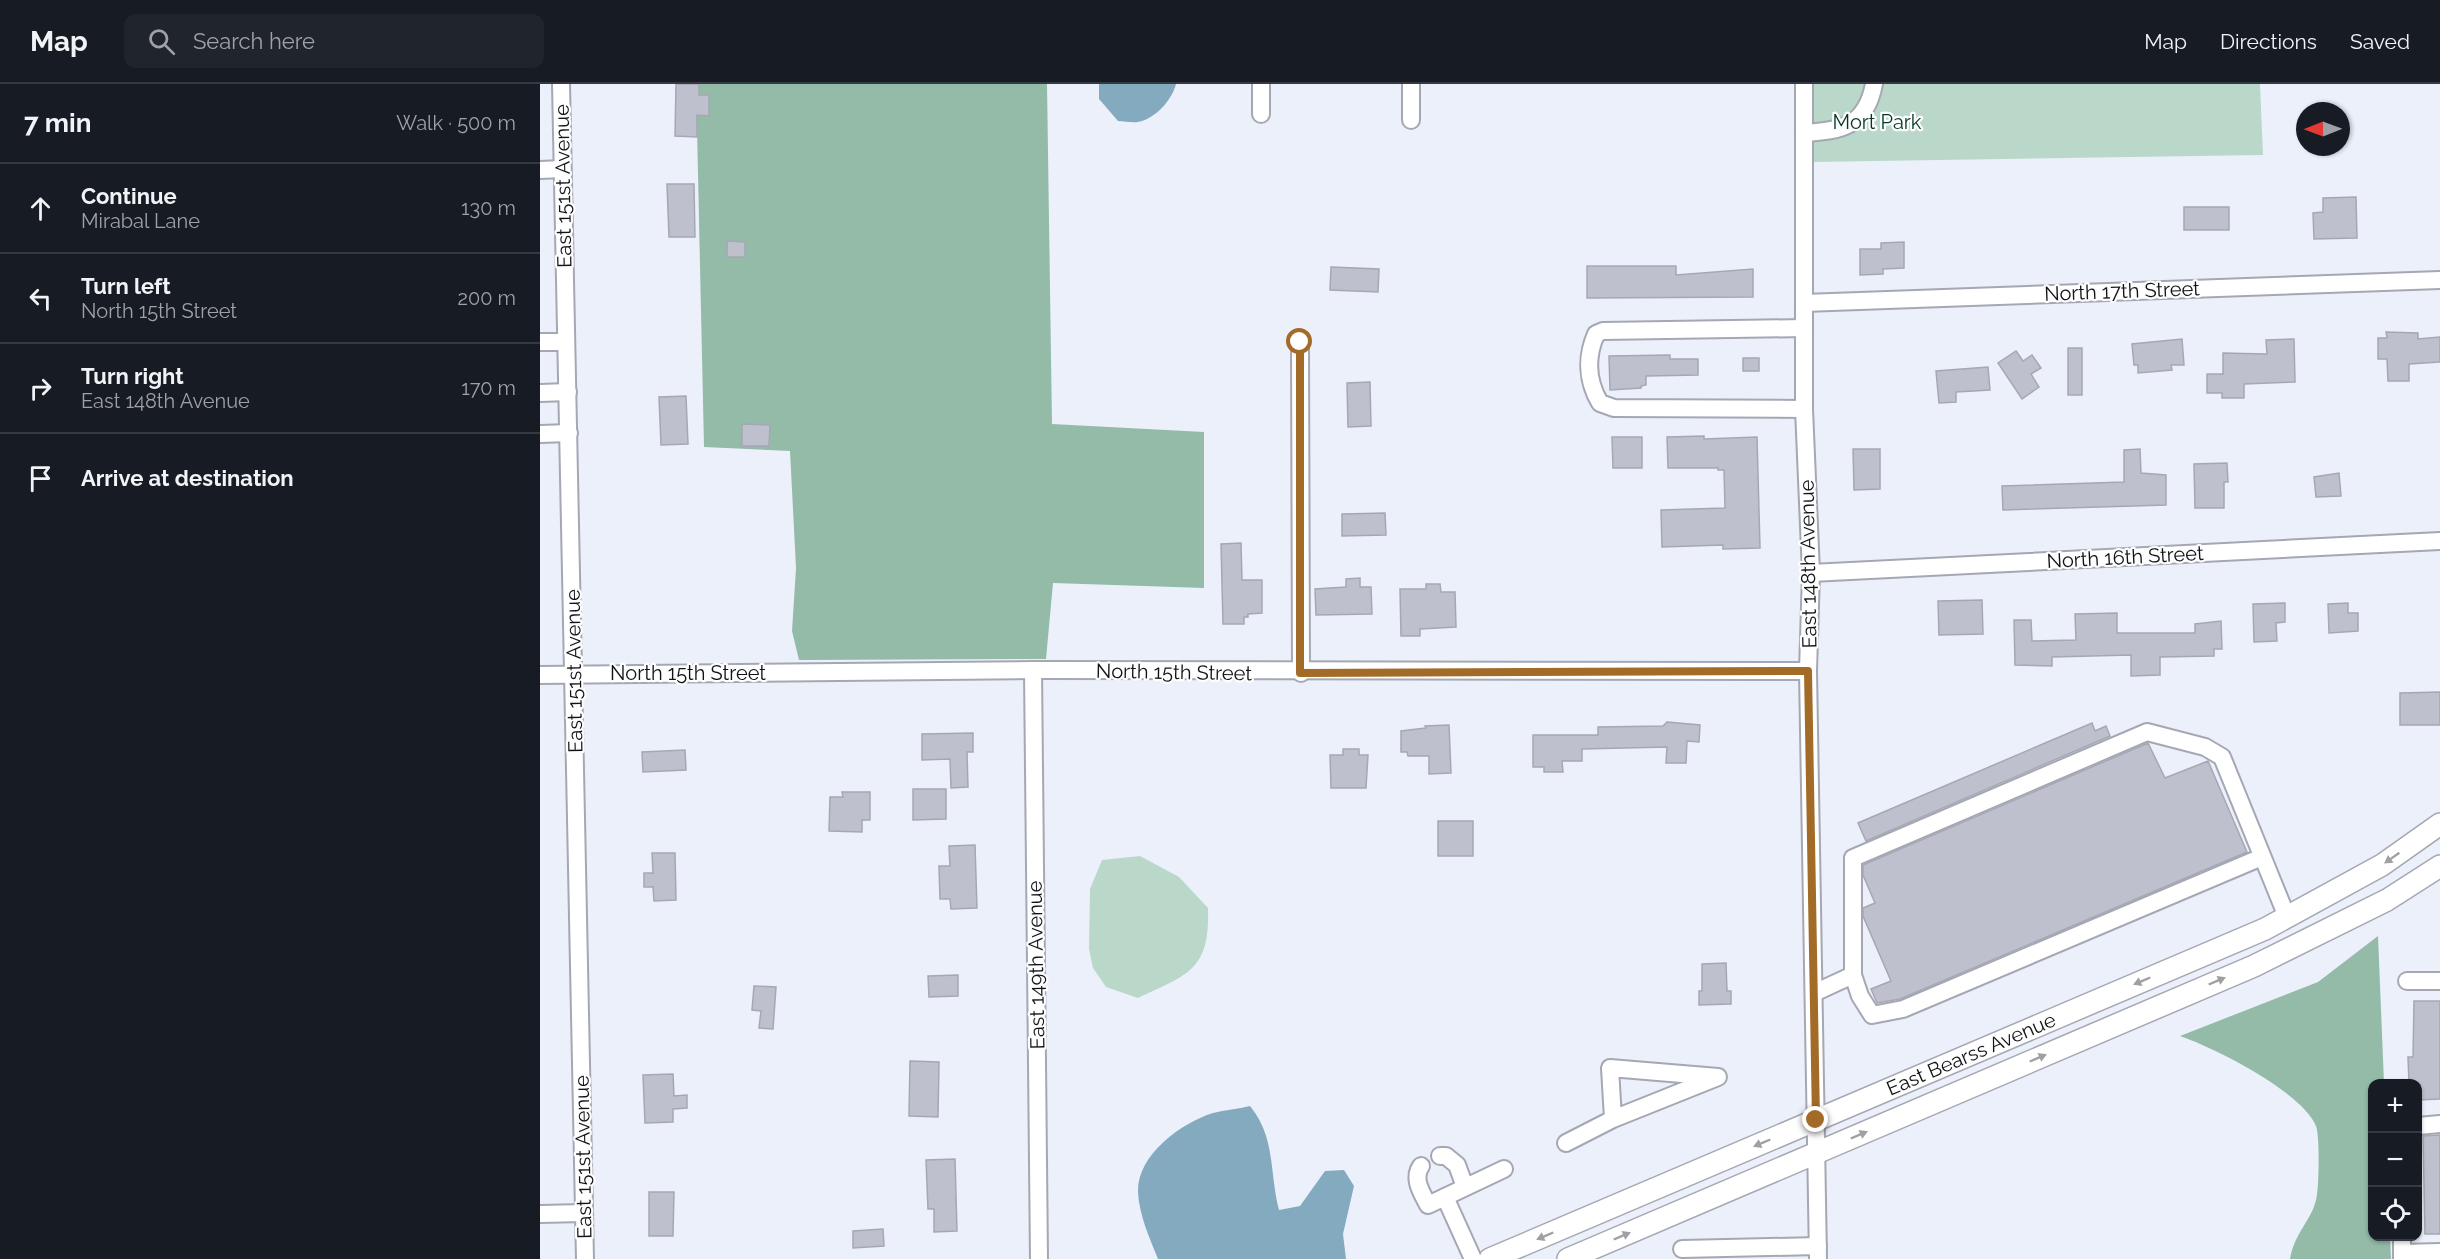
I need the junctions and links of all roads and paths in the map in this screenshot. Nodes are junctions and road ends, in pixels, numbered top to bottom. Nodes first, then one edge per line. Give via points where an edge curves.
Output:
1 (561, 84) edge
2 (1261, 84) edge
3 (1411, 84) edge
4 (1804, 84) edge
5 (1874, 84) edge
6 (1261, 114) dead end
7 (1412, 120) dead end
8 (1804, 133) junction
9 (540, 170) edge
10 (562, 170) junction
11 (2440, 280) edge
12 (1804, 303) junction
13 (1804, 328) junction
14 (540, 342) edge
15 (566, 342) junction
16 (1300, 342) dead end
17 (568, 392) junction
18 (540, 393) edge
19 (1804, 409) junction
20 (568, 433) junction
21 (540, 434) edge
22 (2440, 541) edge
23 (1811, 573) junction
24 (1033, 670) junction
25 (1808, 671) junction
26 (1300, 673) junction
27 (575, 674) junction
28 (540, 675) edge
29 (2440, 824) edge
30 (2262, 857) junction
31 (2440, 866) edge
32 (2287, 917) junction
33 (1852, 975) junction
34 (2407, 981) dead end
35 (2440, 981) edge
36 (1814, 993) junction
37 (1613, 1119) junction
38 (1816, 1120) junction
39 (2440, 1124) edge
40 (2422, 1126) edge
41 (1566, 1143) dead end
42 (1817, 1153) junction
43 (1440, 1156) dead end
44 (1421, 1166) dead end
45 (1504, 1169) dead end
46 (1465, 1187) junction
47 (1445, 1197) junction
48 (584, 1213) junction
49 (540, 1214) edge
50 (1682, 1249) dead end
51 (2402, 1250) edge
52 (2440, 1252) edge
53 (1818, 1253) edge
54 (585, 1259) edge
55 (1039, 1259) edge
56 (1473, 1259) edge
57 (1490, 1259) edge
58 (1568, 1259) edge

1 - 10 street, East 151st Avenue
2 - 6 street
3 - 7 street
4 - 8 street, East 148th Avenue
5 - 8 street via 1866,109 1852,124 1827,132
8 - 12 street, East 148th Avenue
9 - 10 street
10 - 15 street, East 151st Avenue
11 - 12 street, North 17th Street
12 - 13 street, East 148th Avenue
13 - 19 street, East 148th Avenue
13 - 19 street via 1603,331 1596,334 1589,350 1589,368 1600,404 1614,408
14 - 15 street
15 - 17 street, East 151st Avenue
16 - 26 street
17 - 18 street
17 - 20 street, East 151st Avenue
19 - 23 street, East 148th Avenue
20 - 21 street
20 - 27 street, East 151st Avenue
22 - 23 street, North 16th Street
23 - 25 street, East 148th Avenue
24 - 26 street, North 15th Street
24 - 27 street, North 15th Street
24 - 55 street, East 149th Avenue
25 - 26 street, North 15th Street
25 - 36 street, East 148th Avenue
27 - 28 street, North 15th Street
27 - 48 street, East 151st Avenue
29 -> 32 main road, East Bearss Avenue via 2382,865
30 - 32 street
30 - 33 street via 1904,1009 1872,1015
30 - 33 street via 2222,757 2205,747 2146,732 1852,858
42 -> 31 main road, East Bearss Avenue via 2254,966 2386,900
32 -> 38 main road, East Bearss Avenue
33 - 36 street
34 - 35 street
36 - 38 street, East 148th Avenue
37 - 37 street via 1634,1111 1718,1077 1610,1068
37 - 41 street
38 - 42 street, East 148th Avenue
38 -> 57 main road, East Bearss Avenue
39 - 40 street
42 - 53 street, East 148th Avenue
58 -> 42 main road, East Bearss Avenue
43 - 46 street via 1456,1165
44 - 47 street via 1418,1184 1428,1205
45 - 46 street
46 - 47 street
47 - 56 street
48 - 49 street
48 - 54 street, East 151st Avenue
50 - 53 street
51 - 52 street

